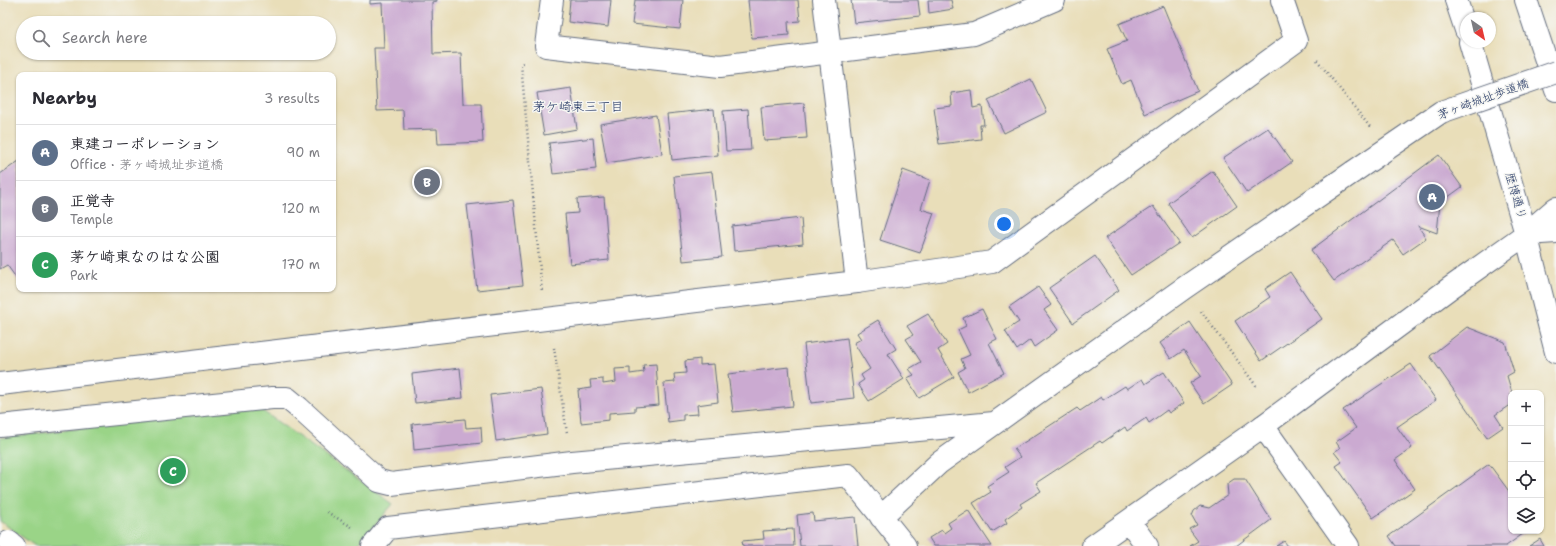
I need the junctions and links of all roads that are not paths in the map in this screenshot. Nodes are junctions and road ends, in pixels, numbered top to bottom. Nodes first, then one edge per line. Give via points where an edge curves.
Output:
1 (552, 0) edge
2 (824, 0) edge
3 (1054, 0) edge
4 (1282, 0) edge
5 (1456, 0) edge
6 (1526, 0) edge
7 (1460, 12) edge
8 (1472, 48) edge
9 (830, 53) junction
10 (1556, 72) edge
11 (1556, 90) edge
12 (1556, 208) edge
13 (1556, 232) edge
14 (1526, 234) junction
15 (857, 282) junction
16 (1556, 352) edge
17 (0, 384) edge
18 (994, 423) junction
19 (0, 426) edge
20 (1263, 426) junction
21 (881, 516) junction
22 (1129, 521) junction
23 (373, 546) edge
24 (905, 546) edge
25 (1093, 546) edge
26 (1147, 546) edge
27 (1348, 546) edge

1 - 9 street via 546,46 720,66
2 - 9 street
3 - 9 street via 974,34
4 - 15 street via 1296,41 992,262
5 - 7 street
6 - 11 street
8 - 14 street, 歴博通り
9 - 15 street
10 - 18 street, 茅ヶ崎城址歩道橋, bridge via 1441,112 1184,288
12 - 14 street
13 - 14 street
14 - 16 street, 歴博通り
14 - 20 street
15 - 17 street
18 - 19 street via 572,462 391,484 379,481 287,398
18 - 21 street, 茅ヶ崎城址歩道橋 via 939,463
20 - 22 street
20 - 27 street
21 - 23 street via 848,475 388,528
21 - 24 street
22 - 25 street
22 - 26 street

